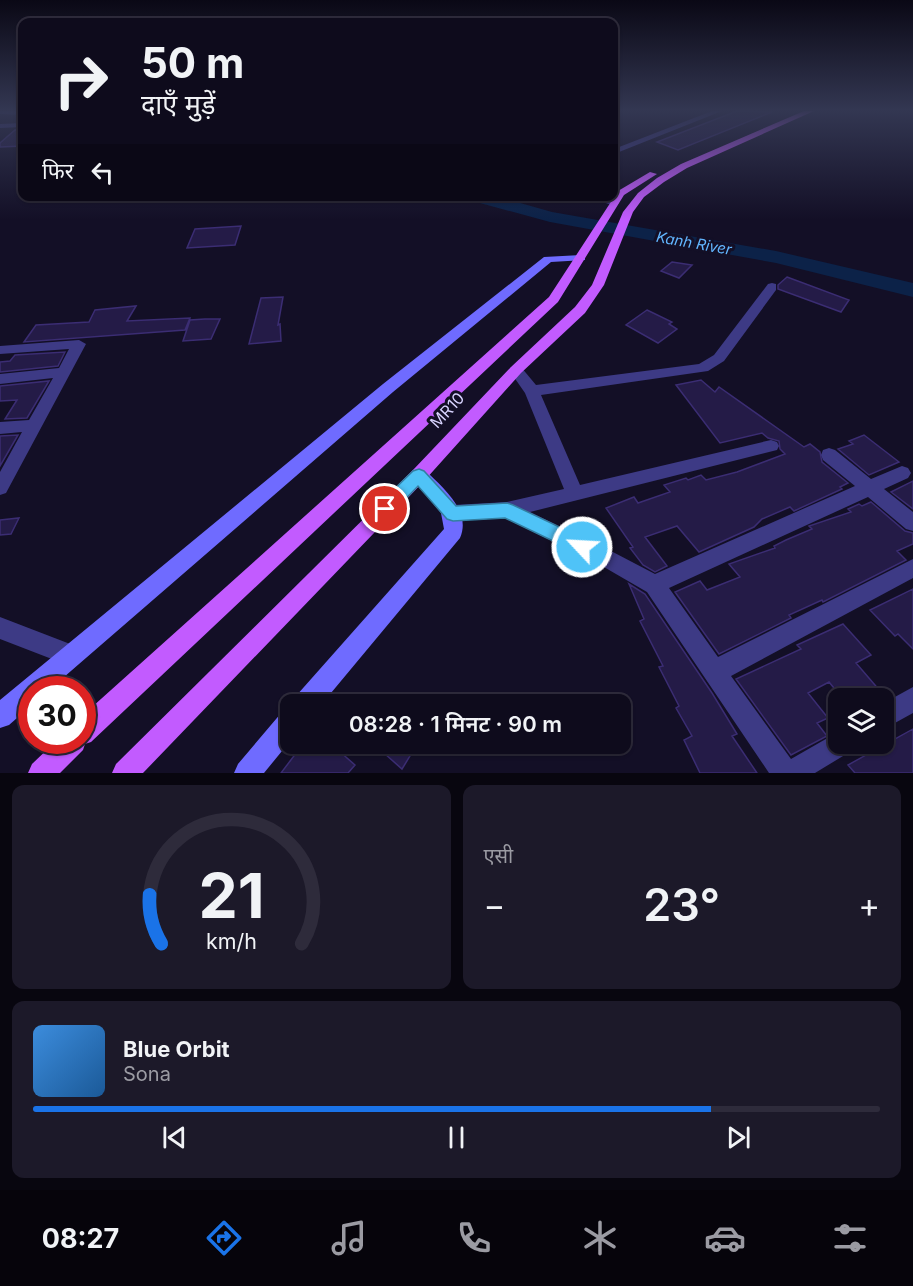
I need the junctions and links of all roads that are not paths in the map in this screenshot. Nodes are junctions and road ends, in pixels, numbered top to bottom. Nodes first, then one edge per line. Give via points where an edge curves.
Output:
1 (709, 147) edge
2 (726, 147) edge
3 (618, 198) edge
4 (614, 201) edge
5 (584, 253) junction
6 (772, 287) dead end
7 (0, 350) edge
8 (516, 370) junction
9 (64, 372) junction
10 (0, 379) edge
11 (532, 391) junction
12 (35, 425) junction
13 (0, 428) edge
14 (771, 446) dead end
15 (829, 455) dead end
16 (902, 473) dead end
17 (419, 475) junction
18 (0, 488) edge
19 (871, 489) junction
20 (575, 494) junction
21 (507, 510) junction
22 (453, 513) junction
23 (913, 523) edge
24 (913, 568) edge
25 (654, 585) junction
26 (0, 628) edge
27 (70, 655) junction
28 (716, 671) junction
29 (314, 694) edge
30 (913, 699) edge
31 (894, 711) edge
32 (0, 716) edge
33 (96, 720) edge
34 (280, 734) edge
35 (828, 751) edge
36 (61, 754) edge
37 (41, 773) edge
38 (125, 773) edge
39 (247, 773) edge
40 (785, 773) edge
41 (791, 773) edge

1 - 3 main road, MR10 via 645,178
2 - 8 main road, MR10 via 668,175 634,201 598,285 580,310
4 - 5 main road, MR10
5 - 27 street via 548,259 388,387
5 - 33 main road, MR10 via 554,299
6 - 11 street via 719,358 703,368
7 - 9 street via 79,344
8 - 11 street
8 - 17 main road, MR10
9 - 10 street
9 - 12 street
11 - 20 street
12 - 13 street
12 - 18 street
14 - 20 street
15 - 19 street
16 - 19 street
17 - 22 street
17 - 38 main road, MR10
19 - 23 street
19 - 25 street
20 - 21 street
21 - 22 street
21 - 25 street
22 - 29 street via 453,532
24 - 28 street
25 - 28 street
26 - 27 street
27 - 32 street
28 - 40 street
30 - 31 street
34 - 39 street
35 - 41 street
36 - 37 main road

